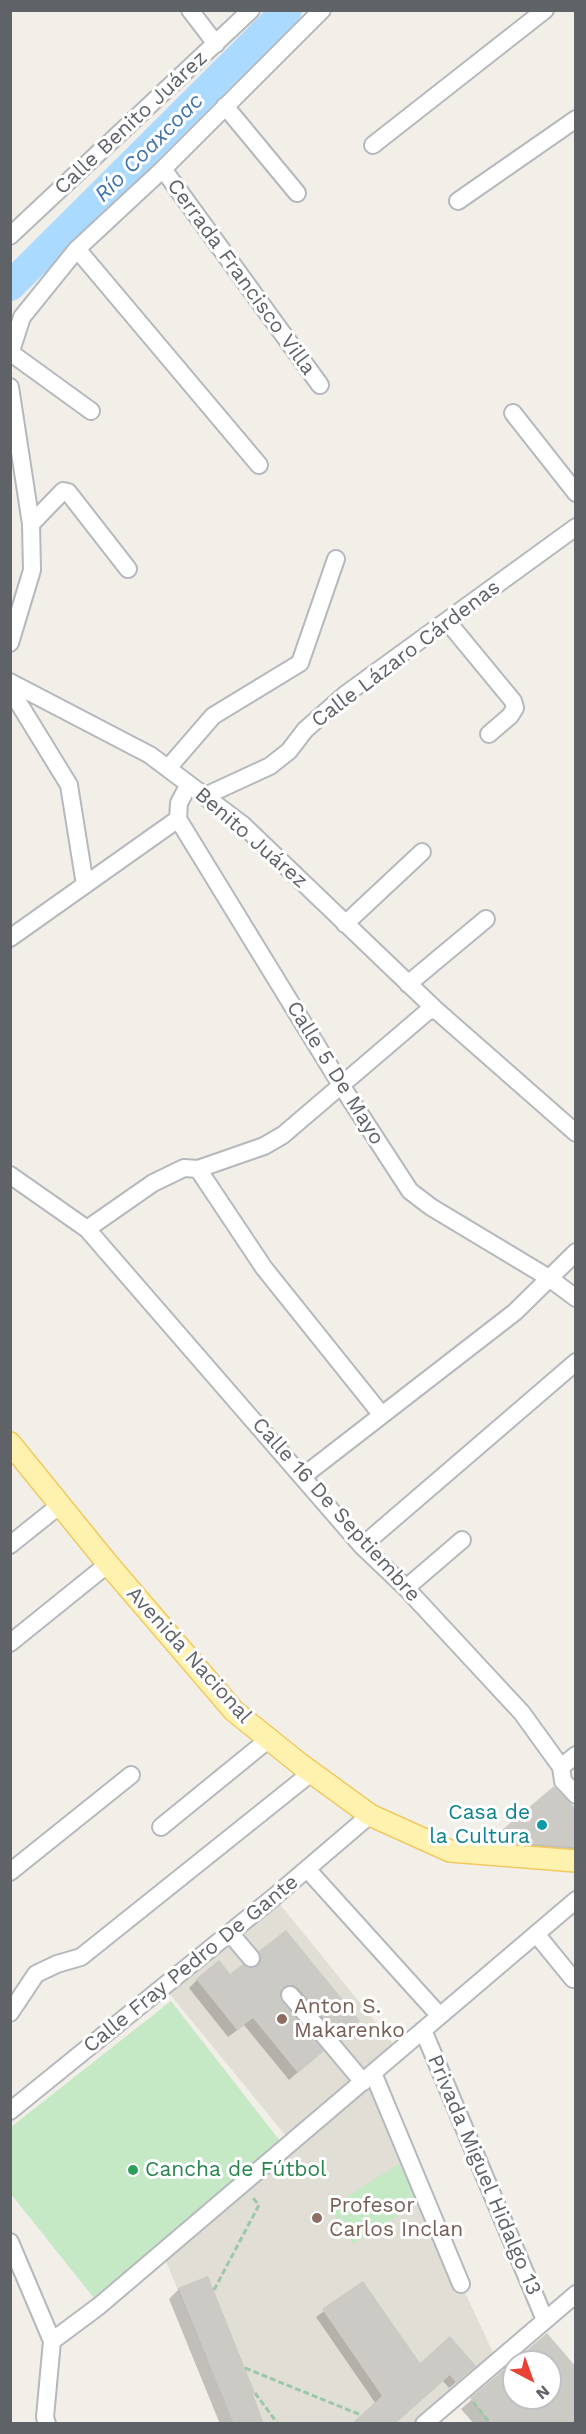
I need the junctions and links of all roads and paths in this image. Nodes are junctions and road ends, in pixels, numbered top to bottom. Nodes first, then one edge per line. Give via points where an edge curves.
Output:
1 (190, 10) edge
2 (251, 10) edge
3 (322, 10) edge
4 (545, 10) edge
5 (216, 44) junction
6 (225, 106) junction
7 (576, 119) edge
8 (373, 146) dead end
9 (163, 169) junction
10 (297, 193) dead end
11 (458, 201) dead end
12 (10, 236) edge
13 (77, 249) junction
14 (11, 353) edge
15 (320, 385) dead end
16 (10, 387) edge
17 (91, 411) dead end
18 (513, 413) dead end
19 (260, 465) dead end
20 (576, 493) edge
21 (31, 524) junction
22 (576, 527) edge
23 (336, 559) dead end
24 (128, 569) dead end
25 (447, 621) junction
26 (10, 643) edge
27 (14, 684) edge
28 (489, 734) dead end
29 (168, 768) junction
30 (189, 784) junction
31 (205, 796) junction
32 (178, 819) junction
33 (422, 852) dead end
34 (85, 885) junction
35 (486, 919) dead end
36 (345, 924) junction
37 (10, 938) edge
38 (408, 984) junction
39 (436, 1011) junction
40 (341, 1085) junction
41 (576, 1133) edge
42 (198, 1169) junction
43 (10, 1175) edge
44 (87, 1229) junction
45 (576, 1252) edge
46 (549, 1278) junction
47 (576, 1298) edge
48 (576, 1362) edge
49 (381, 1414) junction
50 (10, 1443) edge
51 (302, 1477) junction
52 (60, 1505) junction
53 (462, 1540) dead end
54 (10, 1545) edge
55 (362, 1546) junction
56 (108, 1564) junction
57 (406, 1588) junction
58 (10, 1643) edge
59 (269, 1739) junction
60 (576, 1755) edge
61 (561, 1767) junction
62 (311, 1773) junction
63 (131, 1775) dead end
64 (576, 1795) edge
65 (370, 1815) junction
66 (161, 1827) dead end
67 (576, 1861) edge
68 (308, 1869) junction
69 (10, 1872) edge
70 (576, 1900) edge
71 (230, 1933) junction
72 (537, 1935) junction
73 (251, 1958) dead end
74 (573, 1979) dead end
75 (290, 1995) dead end
76 (10, 2013) edge
77 (439, 2015) junction
78 (423, 2030) junction
79 (368, 2078) junction
80 (10, 2111) edge
81 (251, 2196) dead end
82 (10, 2242) edge
83 (461, 2284) dead end
84 (214, 2290) dead end
85 (576, 2294) edge
86 (545, 2320) junction
87 (52, 2341) junction
88 (245, 2368) dead end
89 (463, 2390) junction
90 (255, 2393) dead end
91 (361, 2415) dead end
92 (47, 2424) edge
93 (278, 2424) edge
94 (424, 2424) edge
95 (491, 2424) edge

1 - 5 street
2 - 5 street, Calle Benito Juárez
3 - 6 street
4 - 8 street
5 - 12 street, Calle Benito Juárez
6 - 9 street
6 - 10 street
7 - 11 street
9 - 13 street
9 - 15 street, Cerrada Francisco Villa
13 - 14 street via 22,317
13 - 19 street
14 - 17 street
16 - 21 street
18 - 20 street
21 - 24 street via 63,491 68,492
21 - 26 street via 32,570
22 - 25 street, Calle Lázaro Cárdenas
23 - 29 street via 300,663 213,716
25 - 28 street via 513,701 515,708 510,716
25 - 31 street, Calle Lázaro Cárdenas via 346,694 270,766
27 - 29 street, Benito Juárez
27 - 34 street via 18,702 69,785
29 - 30 street, Benito Juárez
30 - 31 street, Benito Juárez
30 - 32 street via 179,802
31 - 36 street, Benito Juárez via 243,825
32 - 34 street
32 - 40 street, Calle 5 De Mayo
33 - 36 street
34 - 37 street
35 - 38 street
36 - 38 street, Benito Juárez
38 - 39 street, Benito Juárez
39 - 40 street via 428,1011
39 - 41 street, Benito Juárez
40 - 42 street via 283,1136
40 - 46 street, Calle 5 De Mayo via 410,1191
42 - 44 street via 184,1168 153,1183
42 - 49 street via 264,1268
43 - 44 street, Calle 16 De Septiembre
44 - 51 street, Calle 16 De Septiembre
45 - 46 street
46 - 47 street, Calle 5 De Mayo
46 - 49 street via 515,1312
48 - 55 street
49 - 51 street
50 - 52 main road, Avenida Nacional
51 - 55 street, Calle 16 De Septiembre
52 - 54 street
52 - 56 main road, Avenida Nacional
53 - 57 street
55 - 57 street, Calle 16 De Septiembre
56 - 58 street
56 - 59 main road, Avenida Nacional via 234,1711
57 - 61 street, Calle 16 De Septiembre via 522,1713
59 - 62 main road, Avenida Nacional
59 - 66 street
60 - 61 street
61 - 64 street, Calle 16 De Septiembre via 563,1781
62 - 65 main road, Avenida Nacional
62 - 76 street via 81,1957 36,1974
63 - 69 street
65 - 67 main road, Avenida Nacional via 450,1851
65 - 68 street, Calle Fray Pedro De Gante
68 - 71 street, Calle Fray Pedro De Gante
68 - 77 street
70 - 72 street
71 - 73 street
71 - 80 street, Calle Fray Pedro De Gante
72 - 74 street
72 - 77 street
75 - 79 street
77 - 78 street
78 - 79 street
78 - 86 street, Privada Miguel Hidalgo 13
79 - 83 street
79 - 87 street via 310,2132
81 - 84 path via 259,2205
82 - 87 street
85 - 86 street
86 - 89 street
87 - 92 street
88 - 91 path
89 - 94 street
89 - 95 path
90 - 93 path

